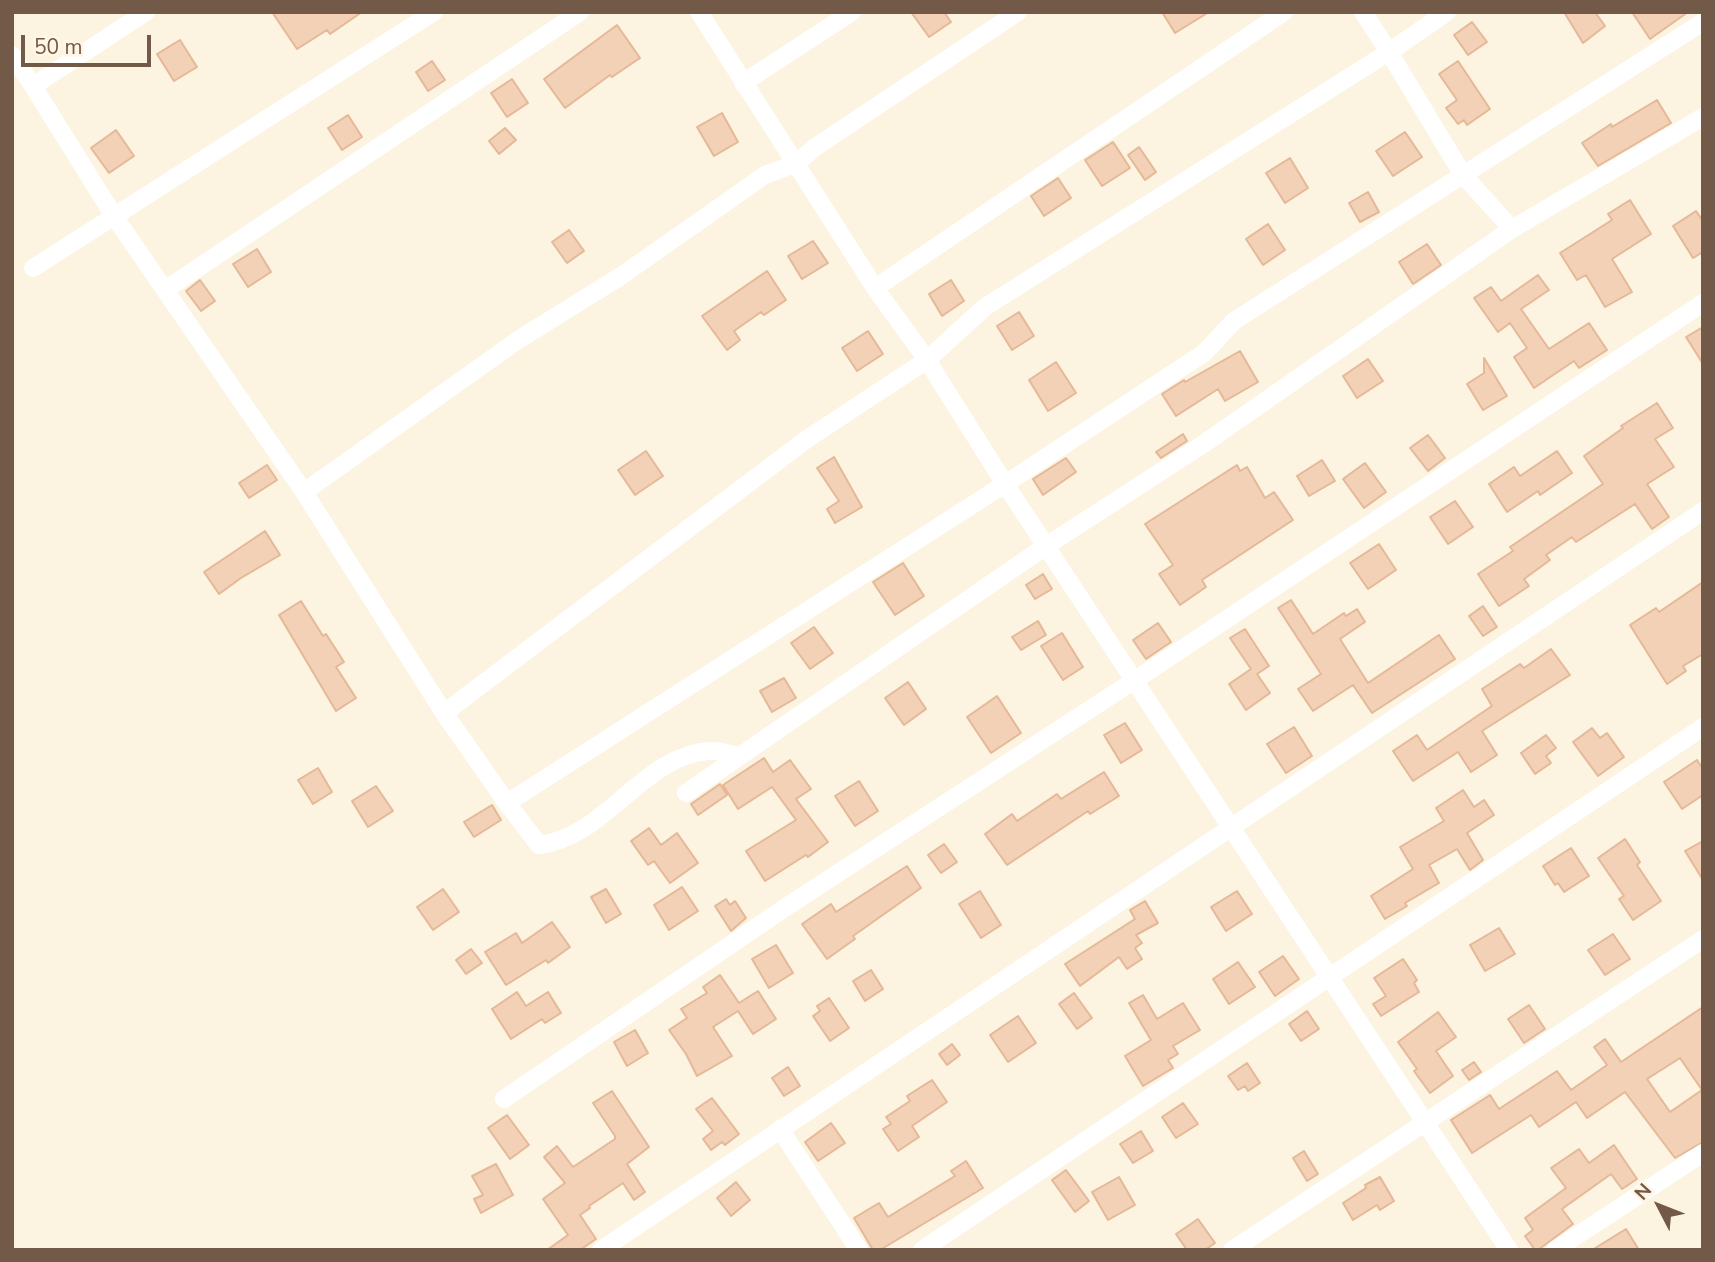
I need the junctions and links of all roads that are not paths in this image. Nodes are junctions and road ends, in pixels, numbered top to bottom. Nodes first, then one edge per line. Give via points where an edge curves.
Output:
1 (146, 12) edge
2 (434, 12) edge
3 (580, 12) edge
4 (699, 12) edge
5 (852, 12) edge
6 (1018, 12) edge
7 (1284, 12) edge
8 (1363, 12) edge
9 (1447, 12) edge
10 (1703, 22) edge
11 (1389, 52) junction
12 (12, 55) edge
13 (743, 83) junction
14 (33, 86) junction
15 (1703, 117) edge
16 (797, 163) junction
17 (1463, 175) junction
18 (114, 216) junction
19 (1512, 229) junction
20 (33, 268) dead end
21 (875, 288) junction
22 (165, 290) junction
23 (1703, 303) edge
24 (927, 360) junction
25 (1004, 484) junction
26 (304, 492) junction
27 (1703, 511) edge
28 (1046, 546) junction
29 (1135, 680) junction
30 (444, 713) junction
31 (1703, 727) edge
32 (739, 756) junction
33 (686, 793) dead end
34 (507, 803) junction
35 (1231, 827) junction
36 (1703, 939) edge
37 (1330, 978) junction
38 (504, 1099) dead end
39 (1425, 1122) junction
40 (780, 1129) junction
41 (1703, 1153) edge
42 (601, 1250) edge
43 (859, 1250) edge
44 (922, 1250) edge
45 (1232, 1250) edge
46 (1509, 1250) edge
47 (1555, 1250) edge

1 - 14 street
2 - 18 street
3 - 22 street
4 - 13 street
5 - 13 street
6 - 16 street
7 - 21 street
8 - 11 street
9 - 11 street
10 - 17 street
11 - 17 street
11 - 24 street via 985,307
12 - 14 street
13 - 16 street
14 - 18 street
15 - 19 street
16 - 21 street
16 - 26 street via 765,175 621,276 518,340
17 - 19 street
17 - 25 street via 1234,321 1204,353
18 - 20 street
18 - 22 street
19 - 28 street via 1202,445
21 - 24 street
22 - 26 street
23 - 29 street
24 - 25 street
24 - 30 street via 807,439
25 - 28 street
25 - 34 street
26 - 30 street
27 - 35 street
28 - 29 street
28 - 32 street
29 - 35 street
29 - 38 street via 786,907
30 - 34 street
31 - 37 street
32 - 33 street
32 - 34 street via 713,751 674,760 591,826 559,843 539,845
35 - 37 street
35 - 40 street
36 - 39 street
37 - 39 street
37 - 44 street
39 - 45 street
39 - 46 street
40 - 42 street
40 - 43 street
41 - 47 street

